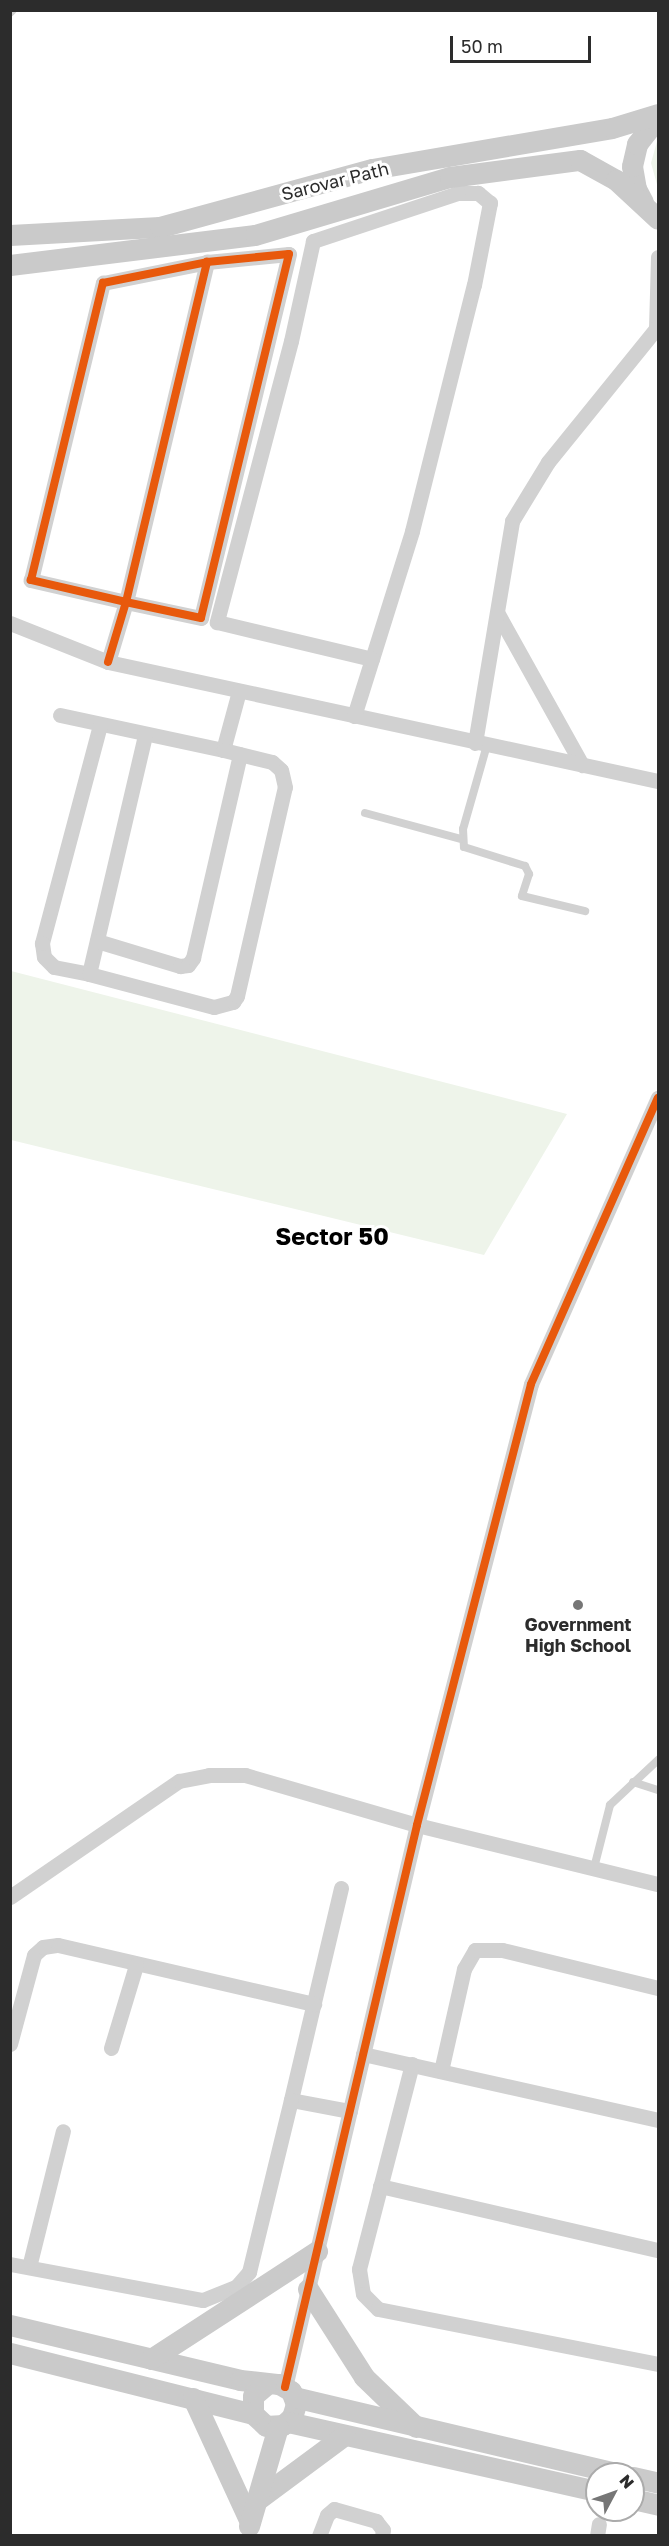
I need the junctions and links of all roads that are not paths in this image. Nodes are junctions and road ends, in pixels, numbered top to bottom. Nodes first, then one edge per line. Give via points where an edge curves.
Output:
1 (658, 115) edge
2 (652, 214) edge
3 (10, 235) edge
4 (658, 257) edge
5 (207, 262) junction
6 (10, 265) edge
7 (657, 327) edge
8 (126, 602) junction
9 (498, 614) junction
10 (10, 623) edge
11 (372, 659) junction
12 (108, 662) junction
13 (239, 691) junction
14 (60, 715) dead end
15 (354, 716) junction
16 (100, 725) junction
17 (146, 735) junction
18 (481, 744) junction
19 (223, 750) junction
20 (240, 754) junction
21 (582, 765) junction
22 (658, 781) edge
23 (365, 813) dead end
24 (461, 839) junction
25 (585, 911) dead end
26 (97, 941) junction
27 (89, 974) junction
28 (658, 1098) edge
29 (658, 1760) edge
30 (633, 1782) junction
31 (658, 1790) edge
32 (417, 1825) junction
33 (594, 1868) junction
34 (658, 1884) edge
35 (341, 1888) dead end
36 (10, 1897) edge
37 (136, 1965) junction
38 (658, 1988) edge
39 (314, 2004) junction
40 (10, 2044) edge
41 (111, 2048) dead end
42 (363, 2054) junction
43 (412, 2064) junction
44 (441, 2071) junction
45 (291, 2100) junction
46 (350, 2111) junction
47 (658, 2120) edge
48 (63, 2131) dead end
49 (380, 2186) junction
50 (658, 2250) edge
51 (317, 2251) junction
52 (10, 2264) edge
53 (29, 2267) junction
54 (308, 2289) junction
55 (10, 2325) edge
56 (10, 2353) edge
57 (152, 2359) junction
58 (658, 2364) edge
59 (282, 2389) junction
60 (193, 2398) junction
61 (253, 2414) junction
62 (283, 2425) junction
63 (417, 2428) junction
64 (345, 2435) junction
65 (585, 2466) edge
66 (585, 2488) edge
67 (257, 2500) junction
68 (248, 2528) edge
69 (319, 2535) edge
70 (382, 2535) edge

1 - 2 main road via 637,144 632,166 636,189
1 - 3 main road, Sarovar Path via 612,128 372,169 160,227
2 - 6 main road via 616,180 580,160 450,177 255,235
4 - 7 street
5 - 8 street
5 - 8 street via 103,283 31,580
5 - 8 street via 289,254 201,618
7 - 9 street via 548,462 512,521
8 - 12 street
9 - 18 street
9 - 21 street
10 - 12 street
11 - 11 street via 412,531 474,285 490,203 478,193 458,193 313,241 217,622
11 - 15 street
12 - 13 street
13 - 15 street
13 - 19 street
14 - 16 street
15 - 18 street
16 - 17 street
16 - 27 street via 42,943 44,957 54,967
17 - 19 street
17 - 26 street
18 - 21 street
18 - 24 lane
19 - 20 street
20 - 26 street via 193,958 188,965 180,966
20 - 27 street via 272,762 281,770 285,787 233,1002 214,1007
21 - 22 street
23 - 24 lane
24 - 25 lane via 464,847 478,853 525,866 529,874 522,896
26 - 27 street
28 - 32 street via 531,1384
29 - 30 lane
30 - 31 lane
30 - 33 lane via 610,1805
32 - 33 street
32 - 36 street via 245,1775 209,1775 179,1782
32 - 42 street
33 - 34 street
35 - 39 street
37 - 39 street
37 - 40 street via 58,1945 43,1947 34,1955
37 - 41 street
38 - 44 street via 502,1950 475,1950 464,1969
39 - 45 street
42 - 43 street
42 - 46 street
43 - 44 street
43 - 49 street
44 - 47 street
45 - 46 street
45 - 53 street via 249,2272 236,2287 203,2300
46 - 51 street
48 - 53 street
49 - 50 street
49 - 58 street via 359,2269 363,2294 378,2309
51 - 54 street
51 - 57 main road
52 - 53 street
54 - 59 street
54 - 63 main road via 363,2377
55 - 57 main road
56 - 60 main road
57 - 59 main road
59 - 61 main road via 253,2396
59 - 62 main road via 295,2411
59 - 63 main road
60 - 61 main road
60 - 68 main road
61 - 62 main road via 260,2423
62 - 64 main road
62 - 67 main road
63 - 65 main road
64 - 66 main road
64 - 67 main road
67 - 68 main road
69 - 70 street via 327,2515 334,2509 376,2521

